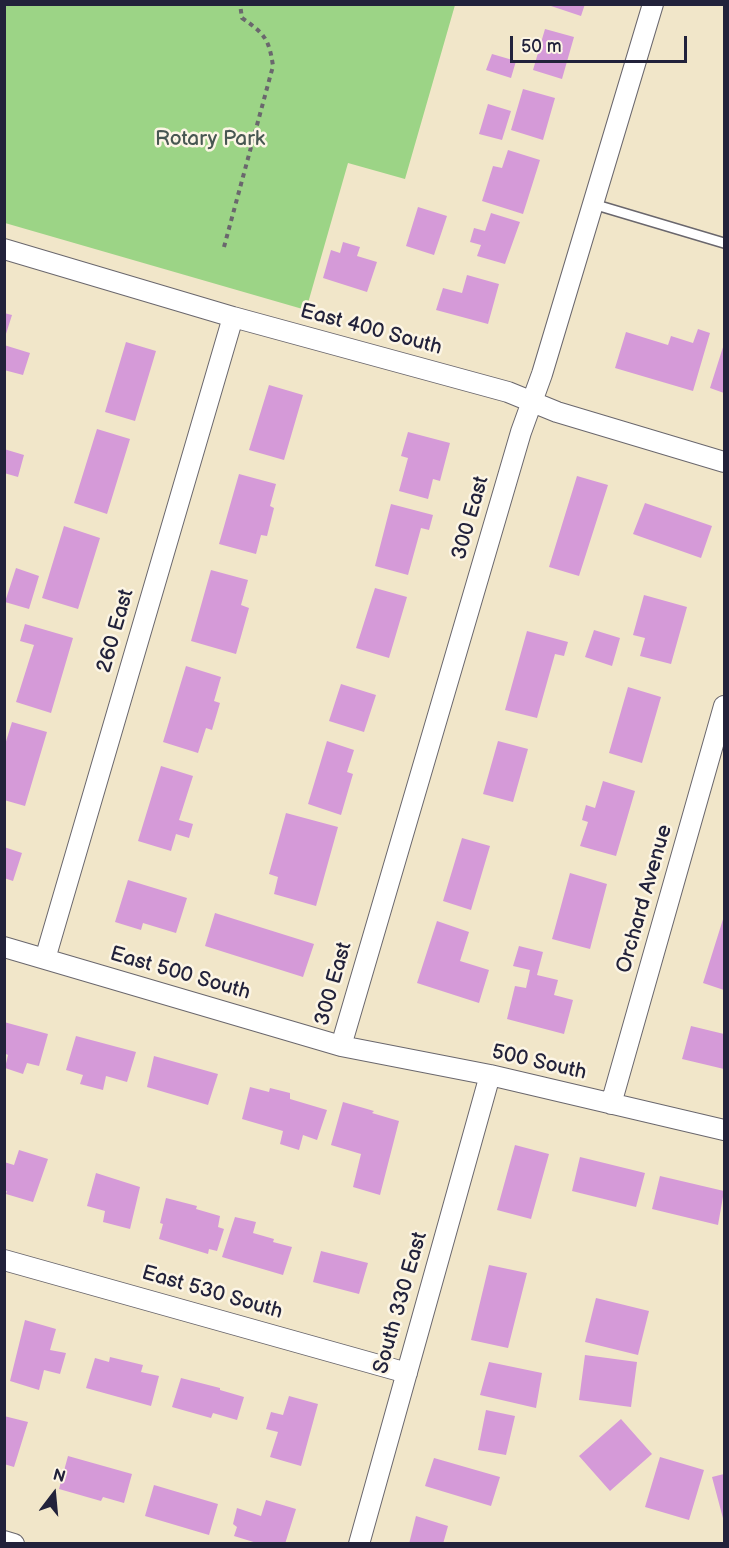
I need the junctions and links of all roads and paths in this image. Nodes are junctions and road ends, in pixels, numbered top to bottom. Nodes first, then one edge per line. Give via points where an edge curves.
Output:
1 (240, 4) edge
2 (653, 4) edge
3 (593, 204) junction
4 (724, 243) edge
5 (224, 247) dead end
6 (4, 249) edge
7 (233, 317) junction
8 (532, 402) junction
9 (724, 462) edge
10 (724, 706) edge
11 (4, 947) edge
12 (45, 959) junction
13 (341, 1046) junction
14 (490, 1075) junction
15 (611, 1104) junction
16 (724, 1130) edge
17 (4, 1260) edge
18 (407, 1373) junction
19 (4, 1541) edge
20 (14, 1544) edge
21 (358, 1544) edge

1 - 5 path via 242,18 270,44 273,66
2 - 3 street, 300 East
3 - 4 lane
3 - 8 street, 300 East
6 - 7 street, East 400 South
7 - 8 street, East 400 South via 508,392
7 - 12 street, 260 East
8 - 9 street, East 400 South
8 - 13 street, 300 East
10 - 15 street, Orchard Avenue
11 - 12 street, East 500 South
12 - 13 street, East 500 South
13 - 14 street, 500 South
14 - 15 street, 500 South
14 - 18 street, South 330 East
15 - 16 street, 500 South
17 - 18 street, East 530 South
18 - 21 street, South 330 East
19 - 20 street

